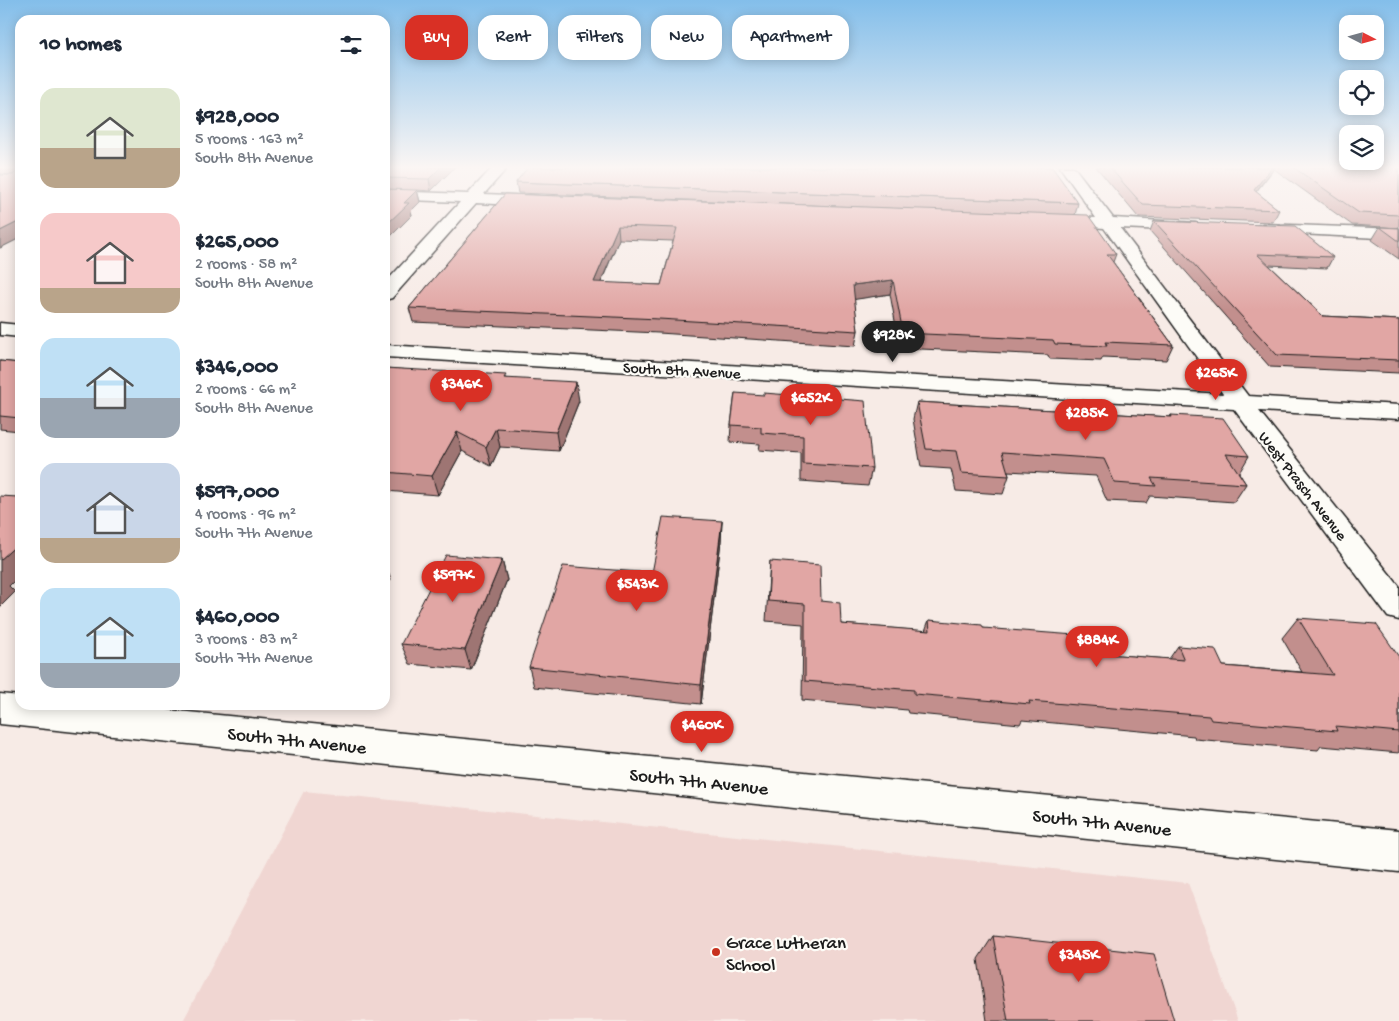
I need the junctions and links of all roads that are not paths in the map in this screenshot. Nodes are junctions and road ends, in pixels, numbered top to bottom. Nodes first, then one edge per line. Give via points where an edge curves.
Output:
1 (456, 215) edge
2 (1101, 215) edge
3 (1038, 220) edge
4 (1107, 223) junction
5 (1204, 227) edge
6 (1243, 228) edge
7 (1399, 234) edge
8 (390, 288) edge
9 (0, 330) edge
10 (15, 331) edge
11 (390, 351) edge
12 (1241, 403) junction
13 (1399, 412) edge
14 (1399, 608) edge
15 (62, 710) edge
16 (1399, 851) edge

1 - 8 street
2 - 4 street, West Prasch Avenue
3 - 4 street
4 - 5 street
4 - 12 street, West Prasch Avenue
6 - 7 street
9 - 10 street
11 - 12 street, South 8th Avenue
12 - 13 street, South 8th Avenue
12 - 14 street, West Prasch Avenue
15 - 16 street, South 7th Avenue

